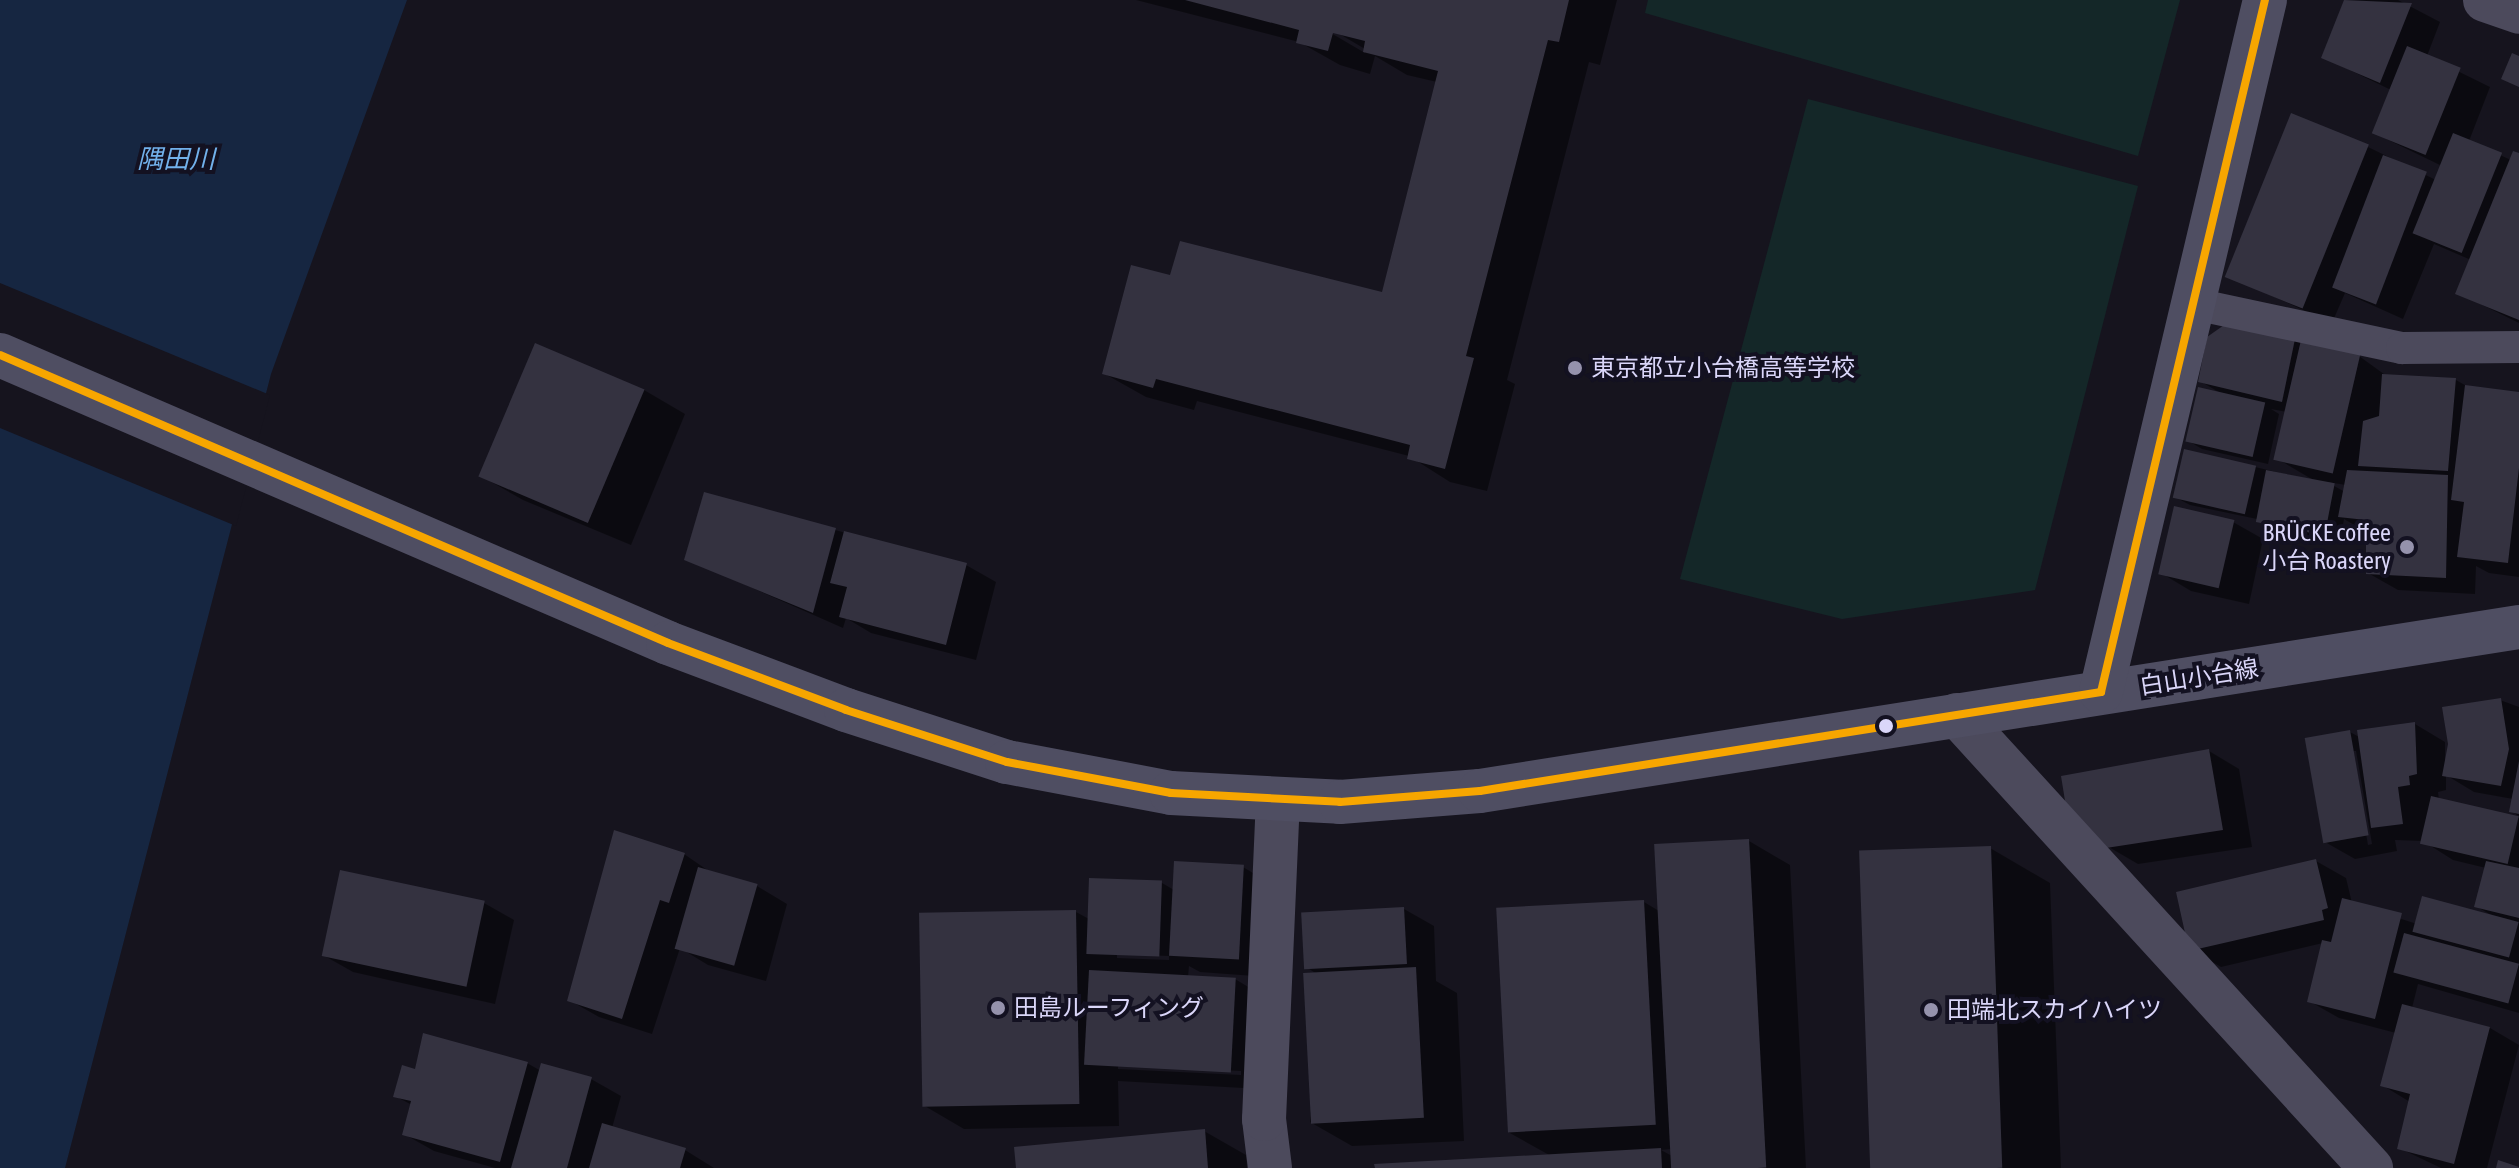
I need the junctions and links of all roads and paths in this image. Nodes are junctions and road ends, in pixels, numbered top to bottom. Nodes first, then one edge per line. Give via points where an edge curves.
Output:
1 (2265, 0) edge
2 (2485, 0) edge
3 (2519, 12) edge
4 (2190, 303) junction
5 (2519, 347) edge
6 (0, 355) edge
7 (2519, 627) edge
8 (2101, 692) junction
9 (1957, 715) junction
10 (1278, 802) junction
11 (1270, 1168) edge
12 (2371, 1168) edge

1 - 4 main road
2 - 3 street
4 - 5 lane via 2402,348
4 - 8 main road
6 - 10 main road, 白山小台線 via 668,643 846,710 993,758 1171,793
7 - 8 main road, 白山小台線
8 - 9 main road, 白山小台線
9 - 10 main road, 白山小台線 via 1480,791
9 - 12 street
10 - 11 street via 1264,1119

